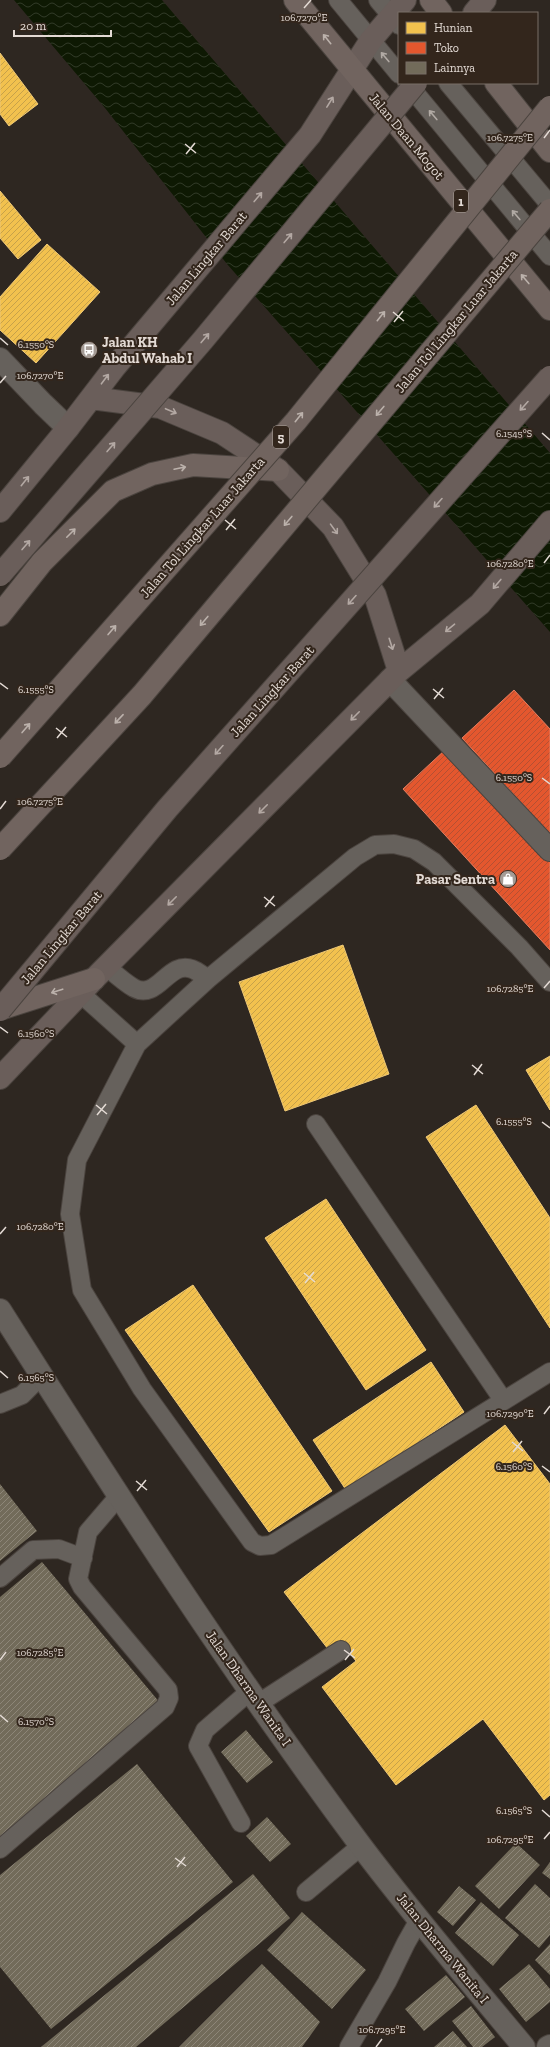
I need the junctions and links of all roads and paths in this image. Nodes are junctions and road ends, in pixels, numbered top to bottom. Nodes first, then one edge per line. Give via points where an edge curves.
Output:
1 (295, 0) edge
2 (338, 0) edge
3 (431, 0) edge
4 (485, 0) edge
5 (393, 10) edge
6 (440, 12) edge
7 (475, 12) edge
8 (371, 40) junction
9 (351, 69) junction
10 (398, 73) edge
11 (408, 84) edge
12 (415, 84) edge
13 (449, 84) edge
14 (497, 84) edge
15 (550, 107) edge
16 (550, 151) edge
17 (550, 205) edge
18 (550, 210) edge
19 (550, 256) edge
20 (550, 309) edge
21 (0, 359) edge
22 (550, 377) edge
23 (91, 398) junction
24 (68, 428) junction
25 (278, 470) junction
26 (0, 511) edge
27 (550, 522) edge
28 (0, 575) edge
29 (0, 615) edge
30 (395, 675) junction
31 (0, 757) edge
32 (0, 849) edge
33 (550, 850) edge
34 (208, 979) junction
35 (94, 980) junction
36 (550, 982) edge
37 (0, 1010) edge
38 (137, 1044) junction
39 (0, 1078) edge
40 (316, 1124) dead end
41 (0, 1310) edge
42 (550, 1372) edge
43 (41, 1376) junction
44 (503, 1400) junction
45 (0, 1404) edge
46 (118, 1497) junction
47 (83, 1558) junction
48 (0, 1578) edge
49 (341, 1650) dead end
50 (254, 1697) junction
51 (241, 1823) dead end
52 (361, 1846) junction
53 (0, 1849) edge
54 (306, 1892) dead end
55 (419, 1920) junction
56 (349, 2047) edge
57 (524, 2047) edge

9 -> 1 highway, Jalan Daan Mogot / 1
2 - 8 lane
3 - 6 highway
4 - 7 main road
5 - 8 main road, Jalan Lingkar Barat
8 - 9 main road, Jalan Lingkar Barat
10 -> 8 lane
20 -> 9 highway, Jalan Daan Mogot / 1
23 -> 9 main road, Jalan Lingkar Barat via 310,135
19 -> 11 lane
28 -> 12 main road, bridge via 203,340
13 - 17 lane
14 - 16 highway
31 -> 15 highway, Jalan Tol Lingkar Luar Jakarta / 5, bridge via 296,421
18 -> 32 highway, Jalan Tol Lingkar Luar Jakarta, bridge via 142,695
21 - 24 street
22 -> 37 main road, Jalan Lingkar Barat, bridge via 167,809
23 - 24 main road, Jalan Lingkar Barat
23 -> 25 main road via 160,407 222,433
26 -> 24 main road, Jalan Lingkar Barat
29 -> 25 highway via 42,562 113,491 152,474 193,465
25 -> 30 main road via 333,527 374,595
27 -> 30 main road via 480,604
30 - 33 street
30 -> 35 main road
34 - 35 lane via 184,967 174,970 154,988 135,989
34 - 36 lane via 355,856 375,845 394,844 414,849 434,862
34 - 38 lane
35 -> 37 highway
35 - 38 lane
35 - 39 main road
38 - 44 lane via 77,1160 70,1214 82,1290 142,1389 252,1542 260,1546 271,1545
40 - 44 lane
41 - 43 street, Jalan Dharma Wanita I
42 - 44 lane
43 - 45 lane via 22,1395
43 - 46 street, Jalan Dharma Wanita I
46 - 47 lane via 88,1532
46 - 50 street, Jalan Dharma Wanita I
47 - 48 lane via 59,1549 33,1550
47 - 53 lane via 78,1578 82,1587 168,1690 169,1698 165,1707
49 - 50 lane
50 - 51 lane via 205,1730 198,1746
50 - 52 street, Jalan Dharma Wanita I
52 - 54 lane
52 - 55 street, Jalan Dharma Wanita I
55 - 56 lane
55 - 57 street, Jalan Dharma Wanita I

